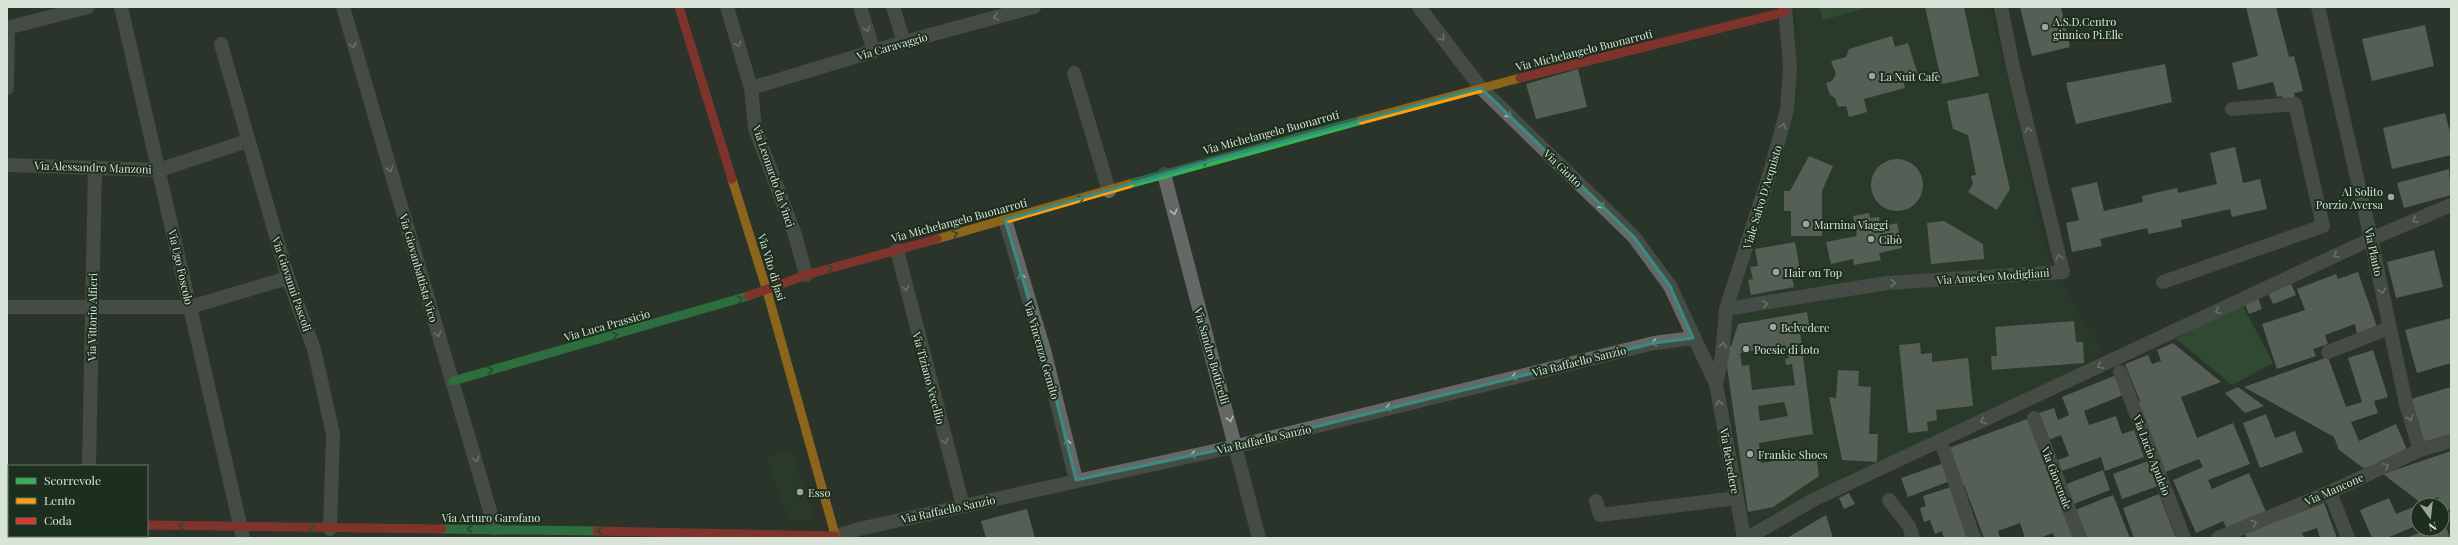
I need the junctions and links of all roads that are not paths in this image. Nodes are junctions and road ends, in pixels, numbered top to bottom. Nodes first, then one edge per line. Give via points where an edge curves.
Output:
1 (88, 7) edge
2 (121, 7) edge
3 (343, 7) edge
4 (679, 7) edge
5 (727, 7) edge
6 (860, 7) edge
7 (893, 7) edge
8 (1034, 7) edge
9 (1419, 7) edge
10 (2001, 7) edge
11 (2318, 7) edge
12 (1785, 9) edge
13 (1014, 10) edge
14 (8, 28) edge
15 (904, 42) junction
16 (221, 44) dead end
17 (874, 51) junction
18 (1074, 73) dead end
19 (7, 88) edge
20 (750, 88) junction
21 (1480, 88) junction
22 (2232, 109) dead end
23 (247, 141) junction
24 (7, 165) edge
25 (95, 167) junction
26 (158, 170) junction
27 (1164, 174) junction
28 (1109, 191) junction
29 (2451, 205) edge
30 (1005, 220) junction
31 (2371, 239) junction
32 (897, 250) junction
33 (806, 274) junction
34 (288, 278) junction
35 (2163, 282) dead end
36 (767, 291) junction
37 (7, 307) edge
38 (92, 307) junction
39 (190, 307) junction
40 (1726, 309) junction
41 (2389, 328) junction
42 (1693, 338) junction
43 (2328, 352) dead end
44 (2120, 372) dead end
45 (453, 381) junction
46 (1716, 384) junction
47 (2034, 418) dead end
48 (2451, 441) edge
49 (1237, 446) junction
50 (1944, 450) dead end
51 (2420, 450) junction
52 (89, 465) edge
53 (1076, 480) junction
54 (2330, 492) junction
55 (1737, 498) junction
56 (1889, 500) dead end
57 (1596, 501) dead end
58 (963, 506) junction
59 (148, 525) edge
60 (495, 528) junction
61 (330, 529) junction
62 (242, 532) edge
63 (755, 536) edge
64 (834, 537) edge
65 (1259, 538) edge
66 (1744, 538) edge
67 (1747, 538) edge
68 (1913, 538) edge
69 (1974, 538) edge
70 (2080, 538) edge
71 (2184, 538) edge
72 (2218, 538) edge
73 (2348, 538) edge

1 - 14 street
2 - 26 street, Via Ugo Foscolo
3 -> 45 street, Via Giovanbattista Vico
4 - 36 street, Via Vito di Jasi
5 -> 20 street, Via Leonardo da Vinci
6 -> 17 street
7 - 15 street
8 - 13 street, Via Caravaggio
9 -> 21 street, Via Giotto
40 -> 10 street, Via Amedeo Modigliani via 1887,283 2063,272
11 - 31 street, Via Plauto
12 - 21 street, Via Michelangelo Buonarroti
40 -> 12 street, Viale Salvo D'Acquisto via 1770,176 1787,110 1790,66
13 -> 15 street, Via Caravaggio
14 - 19 street
15 - 17 street, Via Caravaggio
16 - 23 street, Via Giovanni Pascoli
17 - 20 street, Via Caravaggio
18 - 28 street
20 - 33 street, Via Leonardo da Vinci via 755,128 795,235
27 -> 21 street, Via Michelangelo Buonarroti
21 -> 42 street, Via Giotto via 1634,237 1670,286
22 - 35 street via 2295,104 2323,226
23 - 26 street, Via Alessandro Manzoni
23 - 34 street, Via Giovanni Pascoli
24 - 25 street, Via Alessandro Manzoni
25 - 26 street, Via Alessandro Manzoni
25 - 38 street, Via Vittorio Alfieri
26 - 39 street, Via Ugo Foscolo
27 - 28 street, Via Michelangelo Buonarroti
27 -> 49 street, Via Sandro Botticelli
30 -> 28 street, Via Michelangelo Buonarroti
29 -> 31 street
32 -> 30 street, Via Michelangelo Buonarroti
53 -> 30 street, Via Vincenzo Gemito via 1044,350
31 -> 41 street, Via Plauto
31 -> 67 street via 1815,499
33 -> 32 street, Via Michelangelo Buonarroti
32 -> 58 street, Via Tiziano Vecellio via 911,313
33 - 36 street, Via Michelangelo Buonarroti
34 - 39 street
34 - 61 street, Via Giovanni Pascoli via 314,349 333,434
45 -> 36 street, Via Luca Prassicio
36 - 64 street, Via Vito di Jasi
37 - 38 street
38 - 39 street
38 - 52 street, Via Vittorio Alfieri
39 - 62 street, Via Ugo Foscolo
46 -> 40 street, Viale Salvo D'Acquisto via 1722,355
41 - 43 street
41 -> 51 street, Via Plauto via 2406,404
42 - 46 street, Via Giotto
42 -> 49 street, Via Raffaello Sanzio via 1654,343
44 - 71 street, Via Lucio Apuleio
45 -> 60 street, Via Giovanbattista Vico
55 -> 46 street, Via Belvedere
47 - 70 street, Via Giovenale
48 - 51 street, Via Mancone
49 -> 53 street, Via Raffaello Sanzio
49 - 65 street, Via Sandro Botticelli
50 - 69 street
54 -> 51 street, Via Mancone
53 - 58 street, Via Raffaello Sanzio
72 -> 54 street, Via Mancone
54 - 73 street
55 - 57 street via 1600,515
55 - 66 street, Via Belvedere
56 - 68 street via 1909,526
58 - 64 street, Via Raffaello Sanzio via 858,528
62 -> 59 street, Via Arturo Garofano
60 -> 61 street, Via Arturo Garofano
63 -> 60 street, Via Arturo Garofano
61 -> 62 street, Via Arturo Garofano
63 - 64 street, Via Arturo Garofano

